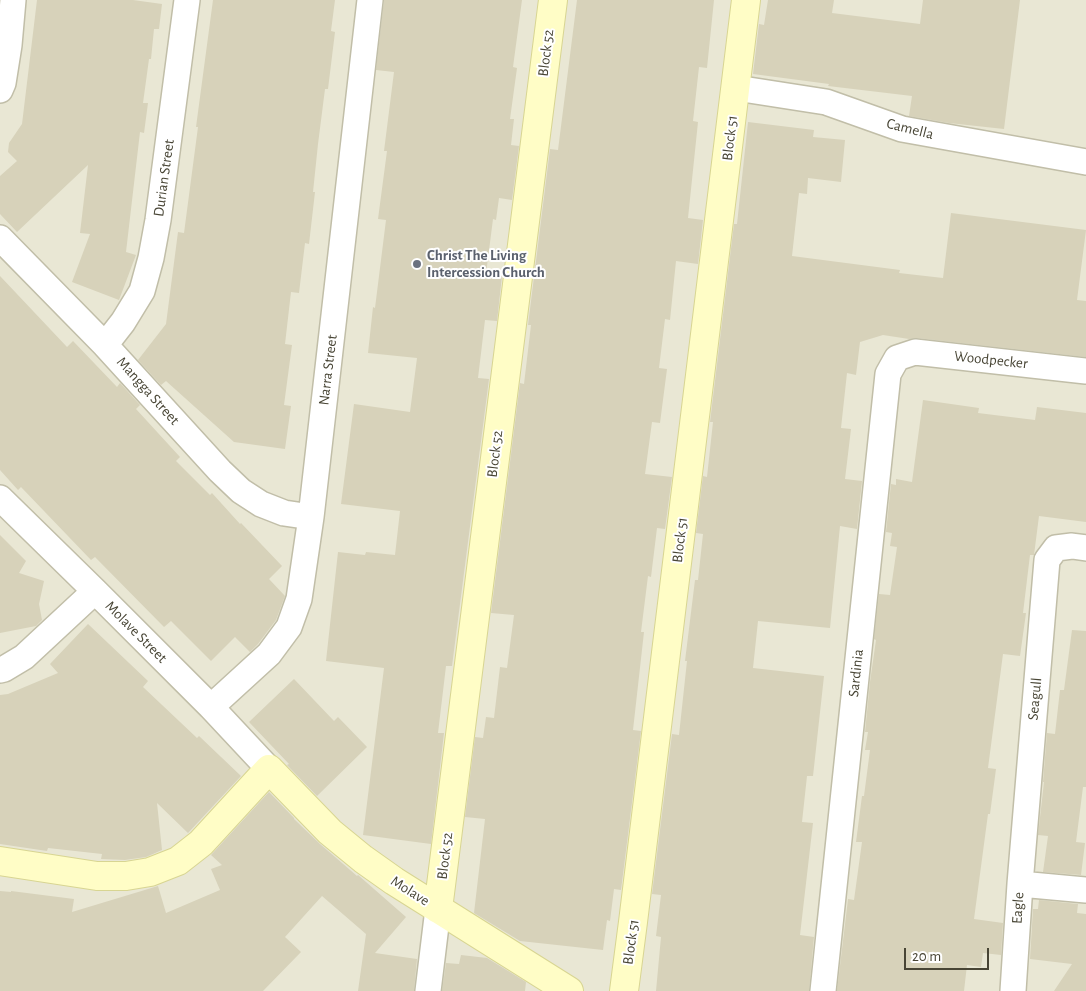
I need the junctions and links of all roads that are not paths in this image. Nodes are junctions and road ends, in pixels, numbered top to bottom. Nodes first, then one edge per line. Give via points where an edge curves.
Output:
1 (13, 0) edge
2 (187, 0) edge
3 (370, 0) edge
4 (553, 0) edge
5 (746, 0) edge
6 (736, 88) junction
7 (0, 90) edge
8 (1086, 162) edge
9 (0, 238) edge
10 (106, 345) junction
11 (897, 358) joint
12 (1086, 371) edge
13 (0, 498) edge
14 (311, 517) junction
15 (1086, 548) edge
16 (95, 591) junction
17 (0, 670) edge
18 (211, 708) junction
19 (269, 768) junction
20 (0, 861) edge
21 (1020, 884) junction
22 (1086, 890) edge
23 (438, 909) junction
24 (428, 991) edge
25 (569, 991) edge
26 (624, 991) edge
27 (823, 991) edge
28 (1013, 991) edge

1 - 7 street
2 - 10 street, Durian Street via 151,258 142,291
3 - 14 street, Narra Street
4 - 23 street, Block 52
5 - 6 street, Block 51
6 - 8 street, Camella via 826,102 902,129
6 - 26 street, Block 51
9 - 10 street, Mangga Street
10 - 14 street, Mangga Street via 241,490 261,504 284,513
11 - 12 street, Woodpecker via 915,352
11 - 27 street, Sardinia via 888,374
13 - 16 street, Molave Street
14 - 18 street, Narra Street via 299,599 289,627 269,654
15 - 21 street, Seagull via 1056,548 1047,560
16 - 17 street via 24,657
16 - 18 street, Molave Street
18 - 19 street, Molave Street
19 - 20 street via 201,843 178,861 150,872 98,876
19 - 23 street, Molave via 330,832 394,882
21 - 22 street
21 - 28 street, Eagle
23 - 24 street
23 - 25 street, Molave

